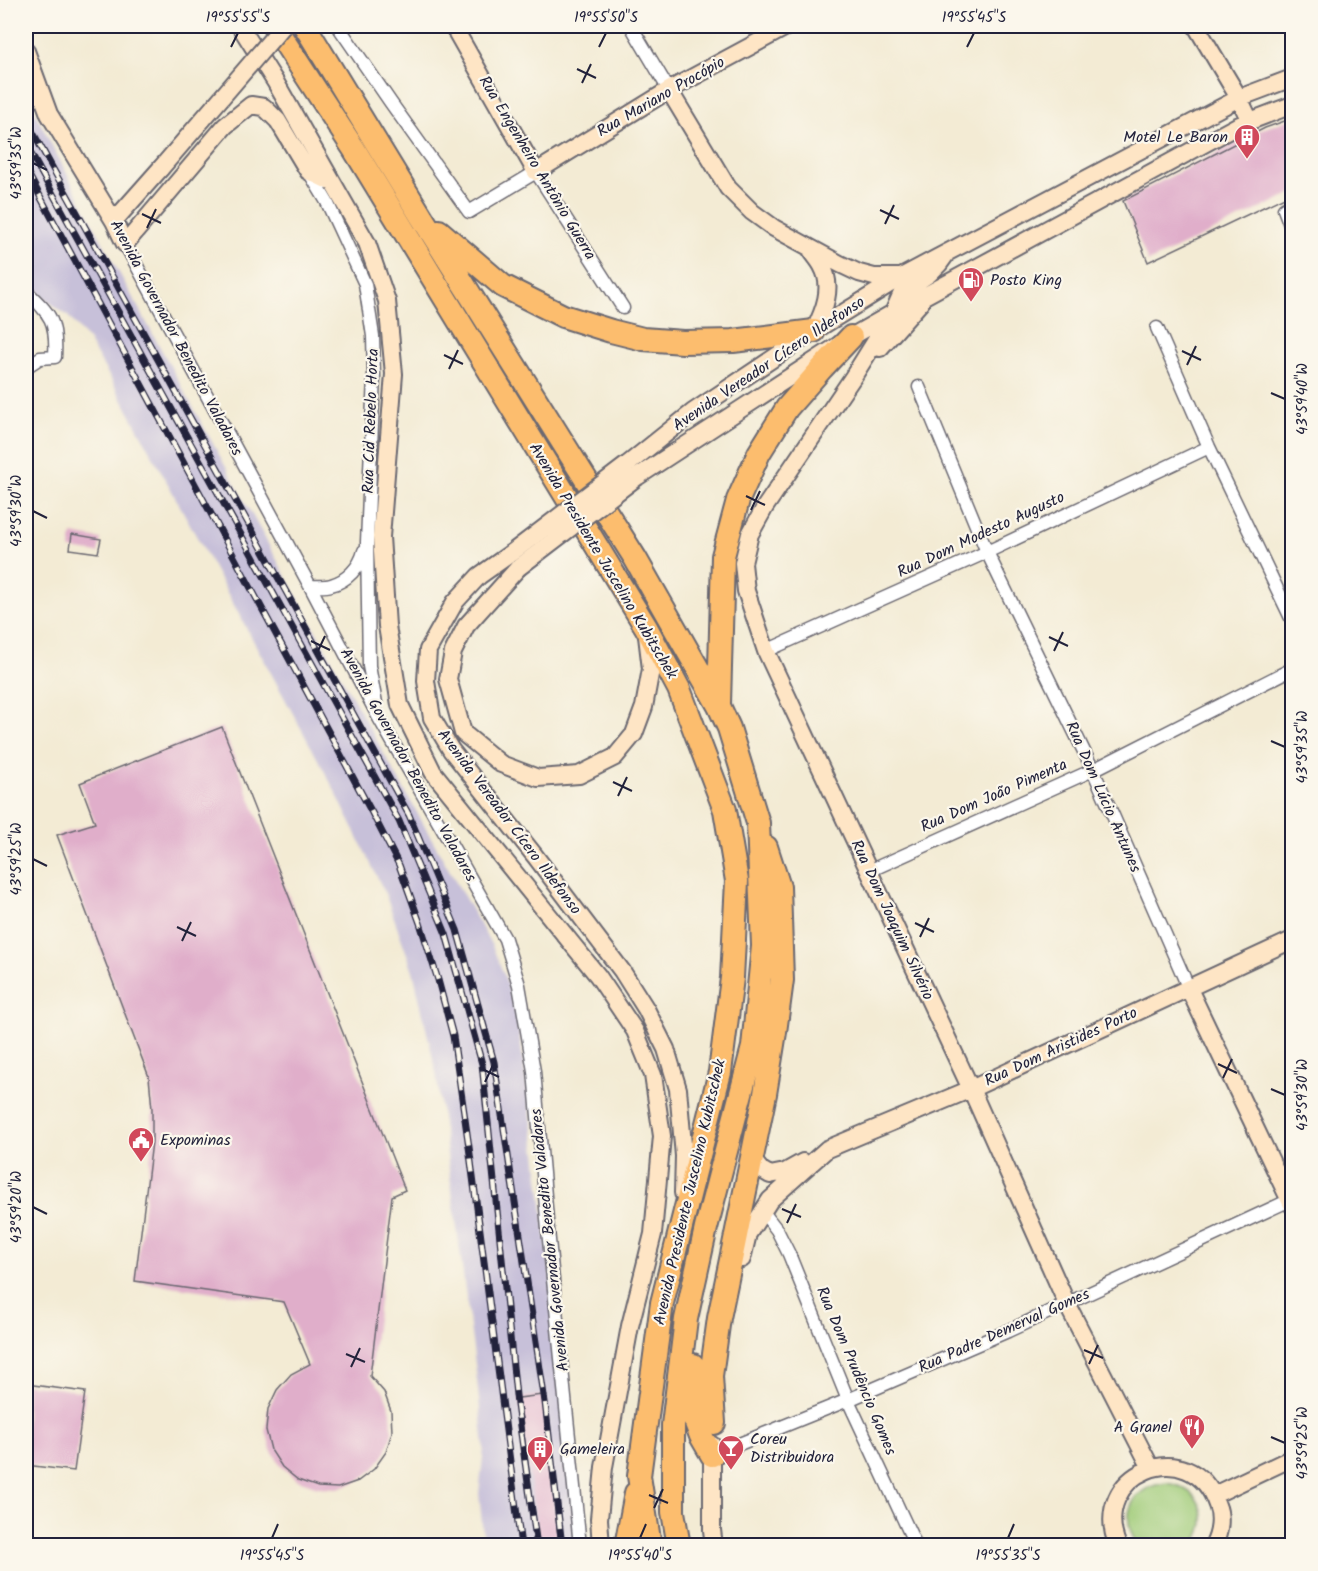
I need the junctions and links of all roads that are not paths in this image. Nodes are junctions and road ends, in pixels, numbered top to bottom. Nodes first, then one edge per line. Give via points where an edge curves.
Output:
1 (240, 26) edge
2 (274, 26) edge
3 (283, 26) edge
4 (305, 26) edge
5 (338, 26) edge
6 (453, 26) edge
7 (631, 26) edge
8 (788, 26) edge
9 (1196, 26) edge
10 (26, 51) edge
11 (1293, 78) edge
12 (669, 90) junction
13 (1239, 98) junction
14 (1293, 105) edge
15 (1250, 121) junction
16 (308, 171) junction
17 (536, 172) junction
18 (333, 183) junction
19 (1288, 207) edge
20 (421, 216) junction
21 (114, 221) junction
22 (1293, 230) edge
23 (125, 244) junction
24 (808, 247) junction
25 (947, 253) junction
26 (901, 277) junction
27 (26, 291) edge
28 (930, 293) junction
29 (623, 308) dead end
30 (893, 313) junction
31 (1157, 328) dead end
32 (814, 331) junction
33 (851, 337) junction
34 (26, 367) edge
35 (853, 377) junction
36 (919, 387) dead end
37 (1209, 447) junction
38 (387, 464) junction
39 (632, 471) junction
40 (368, 499) junction
41 (367, 542) junction
42 (987, 552) junction
43 (514, 561) junction
44 (310, 586) junction
45 (1293, 620) edge
46 (646, 627) junction
47 (766, 651) junction
48 (1293, 669) edge
49 (718, 706) junction
50 (379, 718) junction
51 (1093, 770) junction
52 (758, 823) junction
53 (869, 871) junction
54 (1293, 940) edge
55 (1189, 989) junction
56 (971, 1089) junction
57 (765, 1094) junction
58 (827, 1149) junction
59 (752, 1159) junction
60 (1292, 1202) edge
61 (763, 1212) junction
62 (682, 1224) junction
63 (706, 1228) junction
64 (1066, 1304) junction
65 (686, 1319) junction
66 (848, 1400) junction
67 (714, 1423) junction
68 (712, 1455) junction
69 (1293, 1458) edge
70 (1151, 1468) junction
71 (639, 1476) junction
72 (1214, 1494) junction
73 (580, 1545) edge
74 (601, 1545) edge
75 (626, 1545) edge
76 (650, 1545) edge
77 (680, 1545) edge
78 (714, 1545) edge
79 (916, 1545) edge
80 (1116, 1545) edge
81 (1213, 1545) edge

1 - 18 street, Avenida Presidente Juscelino Kubitschek
2 - 46 highway, Avenida Presidente Juscelino Kubitschek via 354,149
3 - 21 street, bridge
4 - 20 highway, Avenida Presidente Juscelino Kubitschek
5 - 17 street via 469,212
6 - 17 street, Rua Engenheiro Antônio Guerra
7 - 12 street
8 - 12 street, Rua Mariano Procópio
9 - 13 street
10 - 21 street, Avenida Governador Benedito Valadares via 49,114
11 - 13 street, Avenida Vereador Cícero Ildefonso
12 - 17 street, Rua Mariano Procópio
12 - 24 street via 728,188 752,212
13 - 15 street
13 - 25 street, Avenida Vereador Cícero Ildefonso
14 - 15 street, Avenida Vereador Cícero Ildefonso
15 - 28 street, Avenida Vereador Cícero Ildefonso
16 - 18 street
16 - 23 street, Rua Cid Rebelo Horta via 278,121 264,107 251,105 225,126
16 - 40 street, Rua Cid Rebelo Horta via 327,202 365,284 374,376
17 - 29 street, Rua Engenheiro Antônio Guerra
18 - 38 street, Avenida Presidente Juscelino Kubitschek via 367,243 387,301 394,374
19 - 22 street
20 - 32 highway via 503,286 563,316 611,331 643,339 683,342 733,341
20 - 49 highway, Avenida Presidente Juscelino Kubitschek via 635,558
21 - 23 street, Avenida Governador Benedito Valadares
23 - 44 street, Avenida Governador Benedito Valadares
24 - 26 street via 859,273
24 - 32 street via 824,267 827,284 827,297
25 - 26 street, Avenida Vereador Cícero Ildefonso
25 - 30 street, Rua Dom Joaquim Silvério via 901,295
26 - 32 street, Avenida Vereador Cícero Ildefonso
27 - 34 street via 46,310 56,336 55,357 40,358
28 - 30 street, Avenida Vereador Cícero Ildefonso
28 - 35 street, Rua Dom Joaquim Silvério
30 - 33 street, Avenida Vereador Cícero Ildefonso
30 - 35 street, Rua Dom Joaquim Silvério
31 - 37 street
32 - 39 street, Avenida Vereador Cícero Ildefonso via 693,412
33 - 39 street, Avenida Vereador Cícero Ildefonso
33 - 49 highway via 788,408 759,453 738,500 723,556
35 - 47 street, Rua Dom Joaquim Silvério via 750,534 743,563 746,591
36 - 42 street, Rua Dom Lúcio Antunes
37 - 42 street, Rua Dom Modesto Augusto
37 - 45 street
38 - 40 street
38 - 74 street, Avenida Presidente Juscelino Kubitschek via 381,537 387,626 400,705 433,772 598,976 635,1031 653,1075 662,1136 653,1234 630,1326 603,1467
39 - 43 street, Avenida Vereador Cícero Ildefonso, bridge
40 - 41 street, Rua Cid Rebelo Horta
41 - 44 street, Rua Cid Rebelo Horta via 361,561 349,576 330,585
41 - 50 street, Rua Cid Rebelo Horta via 369,666
42 - 47 street, Rua Dom Modesto Augusto
42 - 51 street, Rua Dom Lúcio Antunes
43 - 46 street, Avenida Vereador Cícero Ildefonso via 466,626 453,652 448,680 463,733 501,764 538,778 579,775 615,758 634,734 644,707 651,669
43 - 62 street, Avenida Vereador Cícero Ildefonso via 479,576 455,602 429,650 426,681 432,718 451,750 582,918 646,1008 666,1049 678,1089 684,1156
44 - 50 street, Avenida Governador Benedito Valadares
46 - 62 highway, Avenida Presidente Juscelino Kubitschek via 679,689 725,810 737,881 732,978 720,1072
47 - 53 street, Rua Dom Joaquim Silvério
48 - 51 street, Rua Dom João Pimenta
49 - 52 highway, Avenida Presidente Juscelino Kubitschek via 729,728
50 - 73 street, Avenida Governador Benedito Valadares via 505,939 519,985 534,1071
51 - 53 street, Rua Dom João Pimenta
51 - 55 street, Rua Dom Lúcio Antunes
52 - 57 highway via 779,887 782,980
52 - 63 highway, Avenida Presidente Juscelino Kubitschek via 763,946 753,1047
53 - 56 street, Rua Dom Joaquim Silvério
54 - 55 street, Rua Dom Aristides Porto
55 - 56 street, Rua Dom Aristides Porto
55 - 60 street, Rua Dom Lúcio Antunes
56 - 58 street, Rua Dom Aristides Porto
56 - 64 street, Rua Dom Joaquim Silvério
57 - 59 highway
57 - 63 highway via 744,1150
58 - 59 street, Rua Dom Aristides Porto via 785,1172 770,1175
58 - 61 street, Rua Dom Aristides Porto via 770,1200
59 - 67 highway via 719,1318 711,1376
60 - 64 street, Rua Padre Demerval Gomes
61 - 66 street, Rua Dom Prudêncio Gomes via 789,1254
61 - 67 street via 748,1234 730,1305
62 - 71 highway, Avenida Presidente Juscelino Kubitschek via 662,1303
63 - 65 highway, Avenida Presidente Juscelino Kubitschek
64 - 66 street, Rua Padre Demerval Gomes
64 - 70 street, Rua Dom Joaquim Silvério
65 - 68 highway via 693,1351 693,1415
65 - 77 highway, Avenida Presidente Juscelino Kubitschek via 673,1425 673,1512
66 - 68 street, Rua Padre Demerval Gomes
66 - 79 street, Rua Dom Prudêncio Gomes
67 - 68 street
68 - 78 street
69 - 72 street
70 - 72 street via 1187,1470
70 - 80 street via 1136,1474 1116,1498 1112,1514
71 - 75 highway
71 - 76 highway, Avenida Presidente Juscelino Kubitschek
72 - 81 street via 1219,1526

